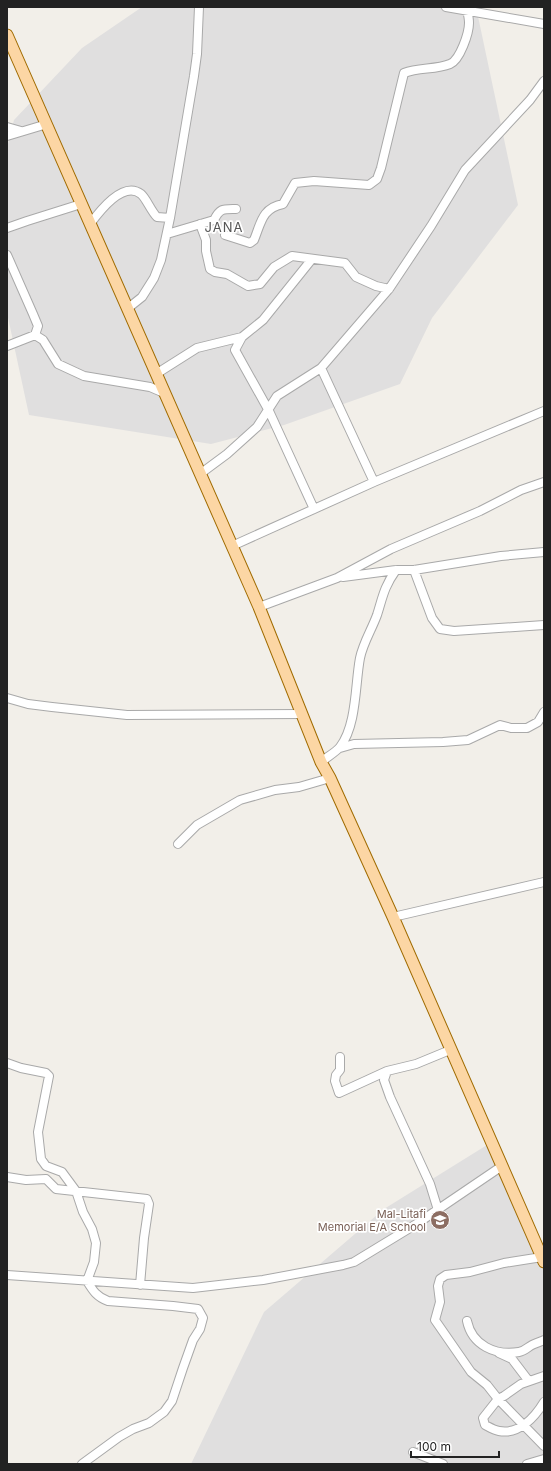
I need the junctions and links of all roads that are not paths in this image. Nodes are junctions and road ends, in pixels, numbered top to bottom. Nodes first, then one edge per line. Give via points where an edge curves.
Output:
1 (200, 7) edge
2 (446, 7) edge
3 (467, 10) junction
4 (484, 10) edge
5 (544, 24) edge
6 (9, 42) edge
7 (544, 81) edge
8 (47, 124) junction
9 (7, 127) edge
10 (22, 131) junction
11 (7, 136) edge
12 (81, 204) junction
13 (236, 209) dead end
14 (170, 218) junction
15 (90, 224) junction
16 (200, 224) junction
17 (7, 228) edge
18 (167, 234) junction
19 (225, 235) dead end
20 (7, 255) edge
21 (312, 259) junction
22 (389, 289) junction
23 (127, 309) junction
24 (35, 335) junction
25 (242, 337) junction
26 (7, 346) edge
27 (321, 368) junction
28 (156, 374) junction
29 (164, 393) junction
30 (269, 411) junction
31 (544, 411) edge
32 (200, 474) junction
33 (374, 482) junction
34 (544, 482) edge
35 (314, 509) junction
36 (232, 546) junction
37 (544, 552) edge
38 (396, 570) junction
39 (414, 570) junction
40 (337, 578) junction
41 (259, 607) junction
42 (544, 625) edge
43 (7, 698) edge
44 (544, 712) edge
45 (301, 714) junction
46 (340, 748) junction
47 (321, 762) junction
48 (330, 778) junction
49 (178, 844) dead end
50 (544, 882) edge
51 (393, 917) junction
52 (450, 1050) junction
53 (340, 1057) dead end
54 (7, 1063) edge
55 (387, 1071) junction
56 (502, 1166) junction
57 (7, 1177) edge
58 (76, 1191) junction
59 (438, 1210) junction
60 (543, 1260) edge
61 (7, 1275) edge
62 (87, 1281) junction
63 (140, 1285) junction
64 (467, 1321) dead end
65 (544, 1340) edge
66 (498, 1352) junction
67 (544, 1376) edge
68 (528, 1380) junction
69 (498, 1399) junction
70 (544, 1402) edge
71 (523, 1426) junction
72 (544, 1446) edge
73 (413, 1452) dead end
74 (82, 1464) edge
75 (443, 1464) edge
76 (527, 1464) edge
77 (543, 1464) edge

1 - 14 street via 197,54
2 - 3 street
3 - 4 street
3 - 19 street via 469,24 463,48 452,64 414,69 404,74 381,168 373,182 369,185 314,180 296,183 283,204 265,212 254,240 250,243
4 - 5 street
6 - 8 main road
7 - 22 street via 530,100 465,170
8 - 10 street
8 - 12 main road
9 - 10 street
10 - 11 street
12 - 15 main road
12 - 17 street
13 - 16 street via 225,209 218,212 214,220
14 - 15 street via 157,217 141,194 121,192
14 - 18 street
15 - 23 main road
16 - 18 street
16 - 21 street via 206,240 210,269 248,286 260,284 274,267 292,256
18 - 23 street via 154,278 142,297
20 - 24 street via 38,326
21 - 22 street via 345,263 356,278
21 - 25 street via 263,320
22 - 27 street
23 - 28 main road
24 - 26 street
24 - 29 street via 43,340 58,364 84,376 150,387
25 - 28 street via 197,348
25 - 30 street via 235,350
27 - 30 street via 277,396
27 - 33 street
28 - 29 main road
29 - 32 main road
30 - 32 street via 258,427
30 - 35 street
31 - 33 street
32 - 36 main road
33 - 35 street
34 - 40 street via 391,549
35 - 36 street
36 - 41 main road
37 - 39 street
38 - 39 street
38 - 40 street
38 - 46 street via 382,596 360,657 348,734
39 - 42 street via 432,618 440,629
40 - 41 street
41 - 45 main road
43 - 45 street via 28,704 127,714
44 - 46 street via 538,722 527,728 500,725 468,740 354,744
45 - 47 main road
46 - 47 street
47 - 48 main road
48 - 49 street via 300,788 275,790 240,800 197,825
48 - 51 main road
50 - 51 street
51 - 52 main road
52 - 55 street via 416,1064
52 - 56 main road
53 - 55 street via 340,1070 335,1082 339,1093
54 - 58 street via 49,1076 38,1132 41,1159 46,1166 62,1172
55 - 59 street via 384,1080 390,1097 430,1184
56 - 59 street
56 - 60 main road
57 - 58 street via 26,1180 46,1179 56,1189
58 - 62 street via 96,1243 94,1262
58 - 63 street via 147,1199 149,1204
59 - 63 street via 354,1262 343,1265 263,1280 193,1288
60 - 69 street via 504,1263 446,1275 440,1279 440,1302 434,1320 471,1372 487,1385
61 - 62 street
62 - 63 street
62 - 74 street via 93,1292 101,1298 198,1309 203,1318 172,1401 164,1412 149,1423 119,1437
64 - 66 street via 477,1342
65 - 66 street via 524,1351
66 - 68 street via 512,1359
67 - 68 street
68 - 69 street
69 - 71 street
69 - 71 street via 483,1418 485,1425 500,1431 515,1430
70 - 71 street via 537,1414
71 - 72 street
73 - 75 street
76 - 77 street via 544,1458

